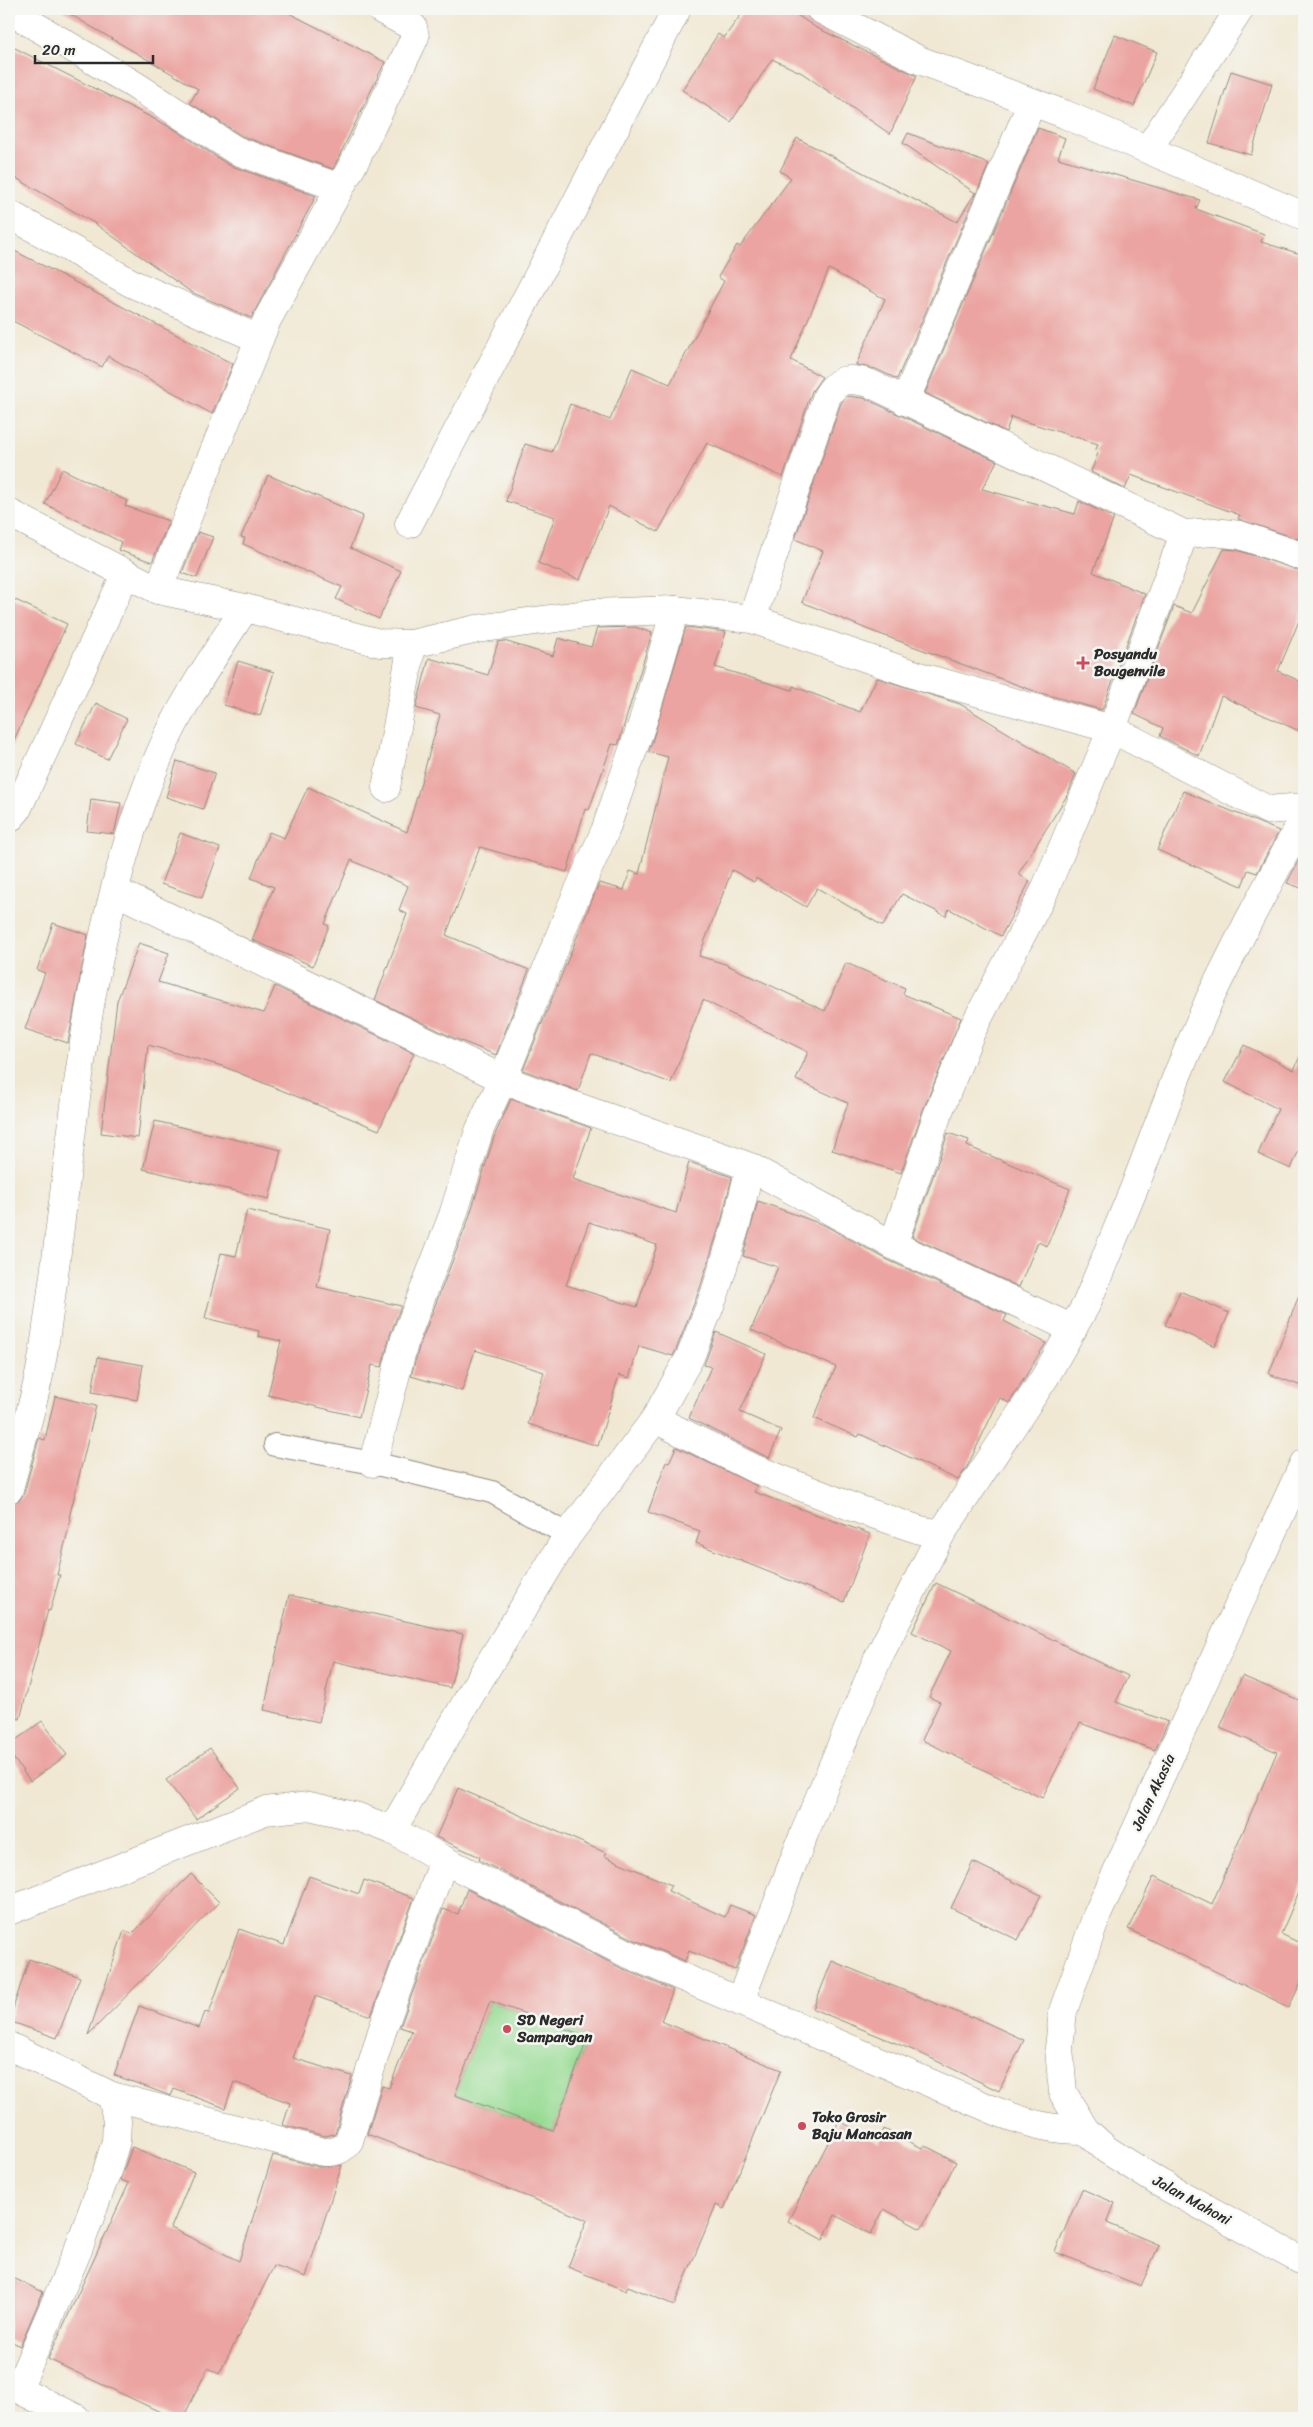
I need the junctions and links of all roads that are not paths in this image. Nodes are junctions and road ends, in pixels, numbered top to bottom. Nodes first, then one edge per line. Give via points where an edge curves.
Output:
1 (380, 9) edge
2 (677, 9) edge
3 (820, 9) edge
4 (1240, 9) edge
5 (11, 12) edge
6 (1032, 102) junction
7 (1148, 149) junction
8 (340, 188) junction
9 (9, 214) edge
10 (1304, 216) edge
11 (259, 339) junction
12 (905, 401) junction
13 (9, 513) edge
14 (409, 524) dead end
15 (1184, 534) junction
16 (1304, 557) edge
17 (125, 574) junction
18 (158, 590) junction
19 (244, 608) junction
20 (674, 610) junction
21 (752, 619) junction
22 (412, 644) junction
23 (1112, 728) junction
24 (386, 788) dead end
25 (1304, 806) edge
26 (1304, 817) edge
27 (9, 819) edge
28 (115, 891) junction
29 (503, 1078) junction
30 (750, 1166) junction
31 (893, 1245) junction
32 (1073, 1329) junction
33 (656, 1419) junction
34 (275, 1445) dead end
35 (373, 1463) junction
36 (1304, 1463) edge
37 (9, 1489) edge
38 (941, 1534) junction
39 (568, 1535) junction
40 (392, 1830) junction
41 (444, 1860) junction
42 (9, 1911) edge
43 (740, 2001) junction
44 (9, 2046) edge
45 (112, 2096) junction
46 (1085, 2130) junction
47 (1304, 2262) edge
48 (12, 2395) edge
49 (76, 2418) edge

1 - 8 street via 413,27 415,37
2 - 14 street
3 - 6 street via 919,60
4 - 7 street
5 - 8 street via 133,84 235,150
6 - 7 street
6 - 12 street
7 - 10 street
8 - 11 street
9 - 11 street via 133,284
11 - 18 street
12 - 15 street
12 - 21 street via 869,383 855,380 844,380 834,386 827,396
13 - 17 street
15 - 16 street via 1214,532 1240,535
15 - 23 street
17 - 18 street
17 - 27 street via 17,810
18 - 19 street
19 - 22 street via 380,643
19 - 28 street via 195,687 159,755
20 - 21 street
20 - 22 street via 593,613 477,629
20 - 29 street via 643,722 605,831
21 - 23 street via 925,678
22 - 24 street
23 - 25 street via 1268,810
23 - 31 street via 1044,892 971,1032 937,1116
26 - 32 street via 1210,998 1094,1287
28 - 29 street
28 - 37 street via 94,978 43,1358
29 - 30 street via 560,1102
29 - 35 street via 479,1131 452,1215 405,1339
30 - 31 street
30 - 33 street via 715,1293 690,1357
31 - 32 street
32 - 38 street
33 - 38 street via 753,1468 855,1508
33 - 39 street
34 - 35 lane
35 - 39 lane via 492,1492
36 - 46 street, Jalan Akasia via 1097,1915 1064,2011 1059,2048 1063,2093
38 - 43 street via 878,1658 804,1834
39 - 40 street via 474,1687
40 - 41 street
40 - 42 street via 358,1817 309,1806 266,1811
41 - 43 street via 626,1953
41 - 45 street via 382,2031 349,2142 343,2149 323,2152
43 - 46 street via 1031,2124 1055,2130
44 - 45 street
45 - 48 street via 117,2121 116,2141 107,2171 78,2250
46 - 47 street, Jalan Mahoni via 1107,2150 1158,2182
48 - 49 street

